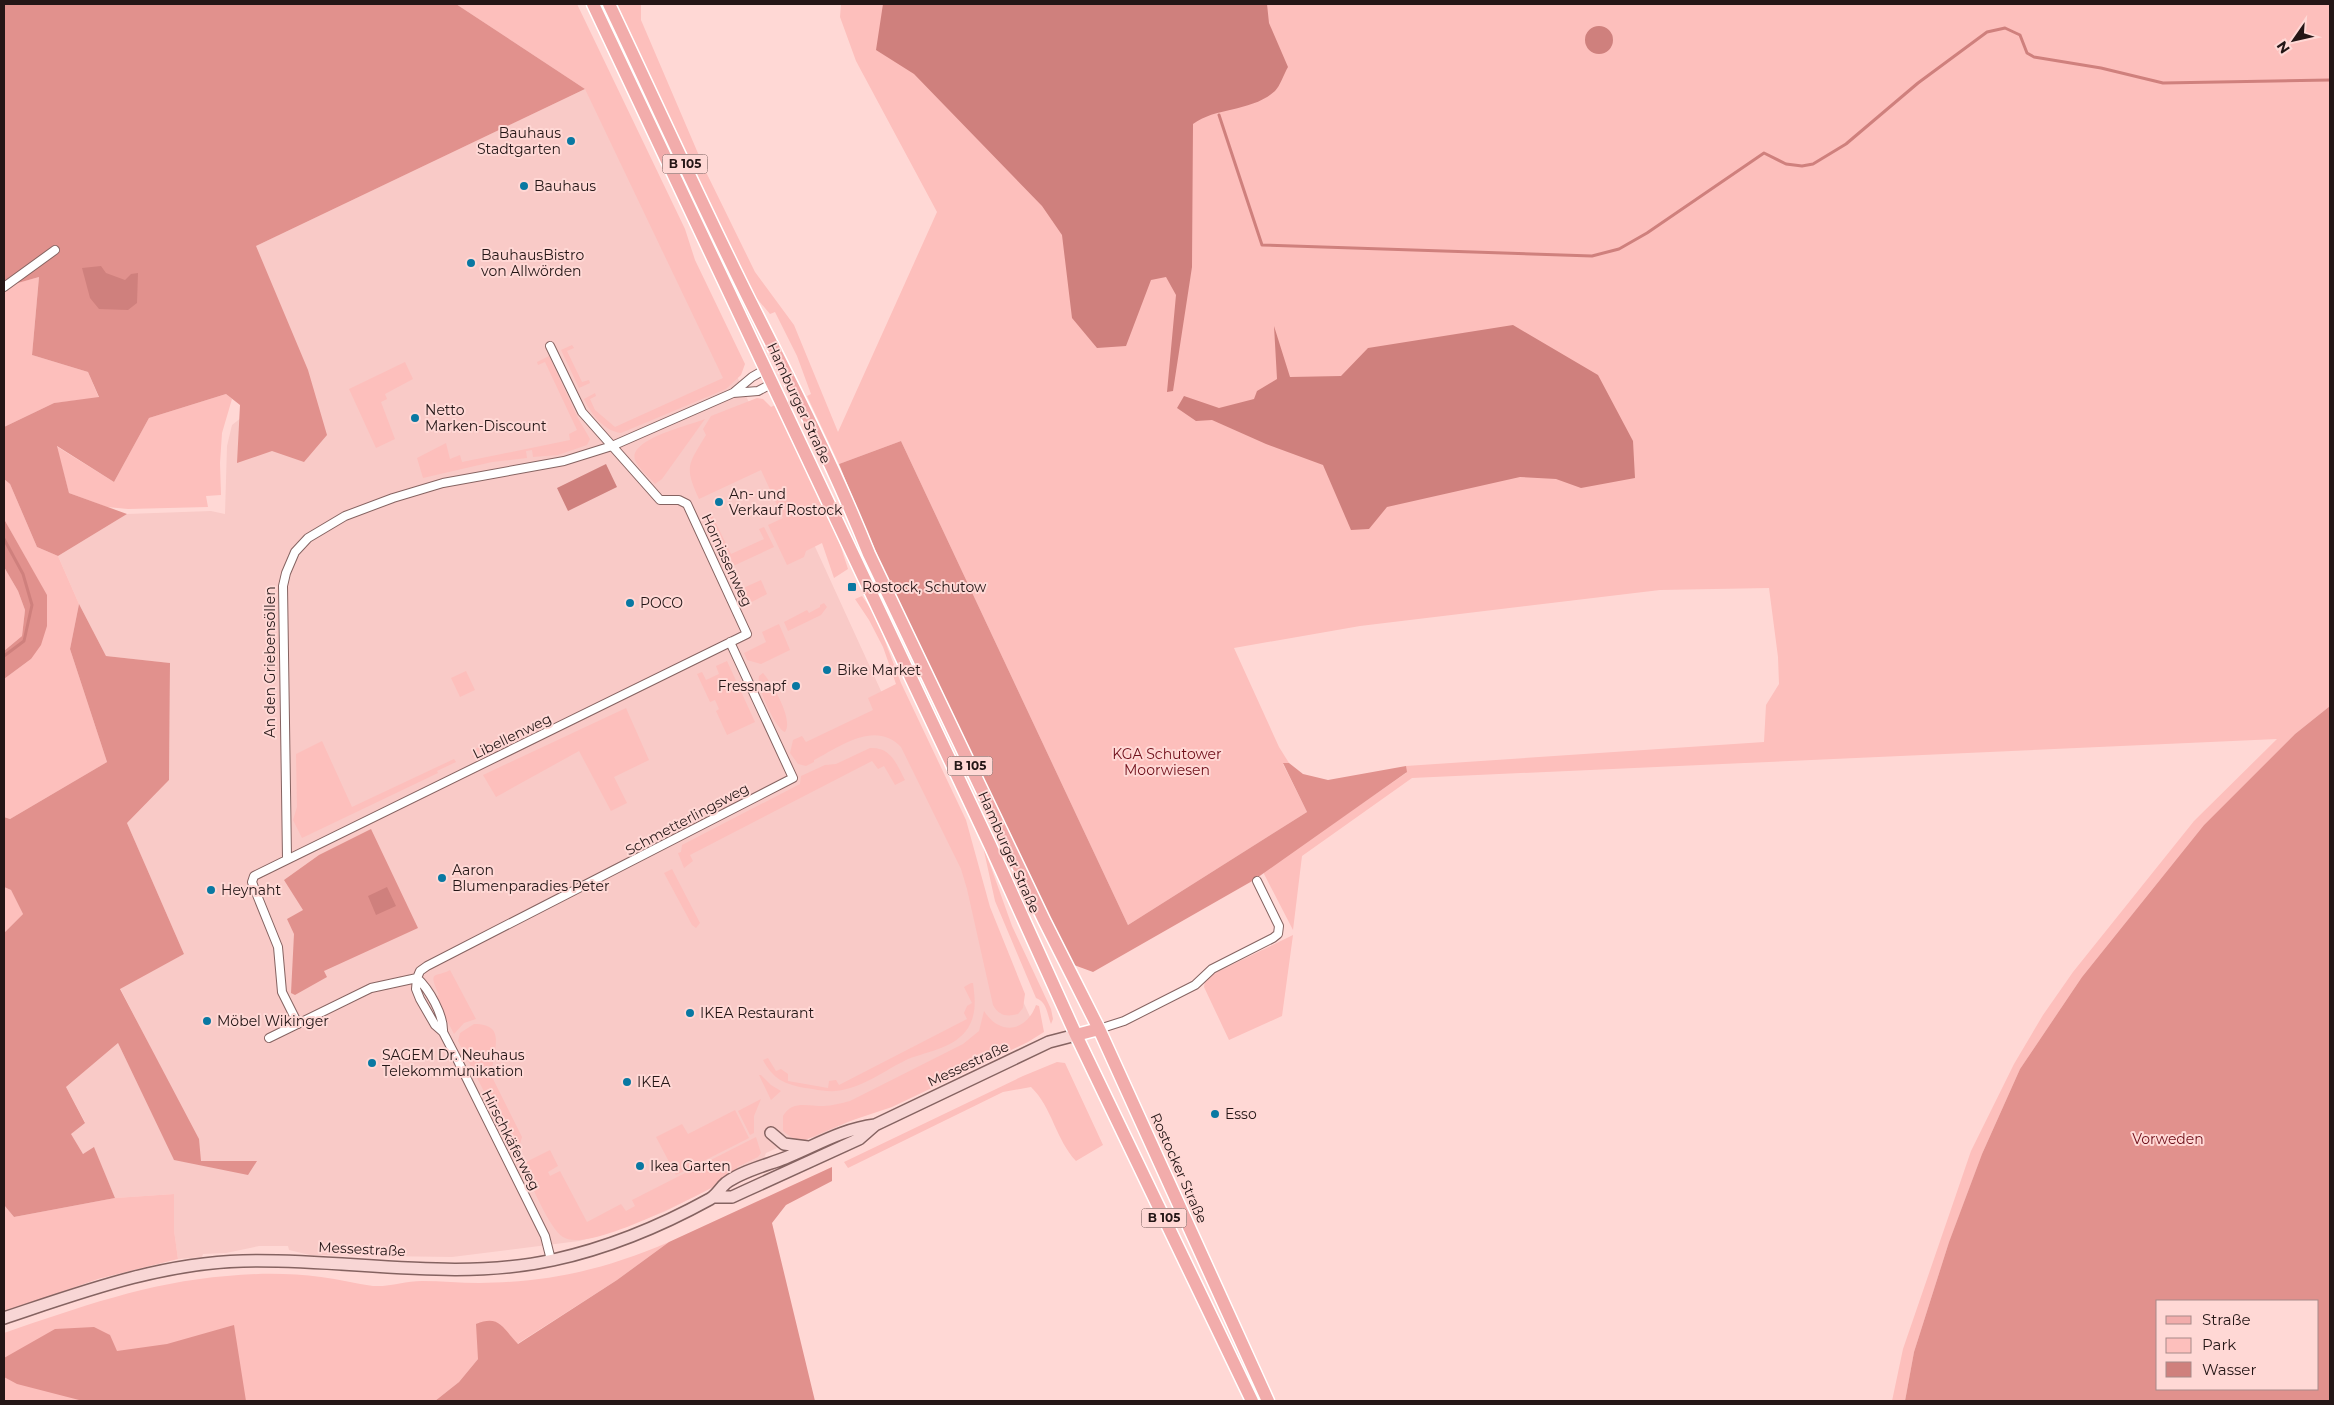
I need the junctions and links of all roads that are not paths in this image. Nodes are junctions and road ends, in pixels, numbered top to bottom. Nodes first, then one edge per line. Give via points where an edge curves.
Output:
1 (593, 4) edge
2 (609, 4) edge
3 (56, 250) dead end
4 (4, 287) edge
5 (550, 346) dead end
6 (782, 362) junction
7 (766, 369) junction
8 (788, 376) junction
9 (773, 383) junction
10 (733, 393) junction
11 (612, 446) junction
12 (748, 634) joint
13 (730, 642) junction
14 (287, 858) junction
15 (1257, 881) dead end
16 (417, 978) junction
17 (298, 1024) junction
18 (1099, 1029) junction
19 (1076, 1035) junction
20 (270, 1038) dead end
21 (875, 1125) junction
22 (771, 1133) dead end
23 (810, 1148) junction
24 (713, 1197) junction
25 (551, 1260) junction
26 (4, 1318) edge
27 (1252, 1401) edge
28 (1268, 1401) edge

1 - 7 main road, Hamburger Straße / B 105
2 - 6 main road, Hamburger Straße / B 105
3 - 4 street
5 - 11 street via 582,412
6 - 7 main road, An den Griebensöllen
6 - 8 main road, Hamburger Straße / B 105
7 - 9 main road, Hamburger Straße / B 105
7 - 10 street, An den Griebensöllen
8 - 9 main road, An den Griebensöllen
8 - 18 main road, Hamburger Straße / B 105 via 848,501 869,554
9 - 10 street, An den Griebensöllen via 758,390
9 - 19 main road, Hamburger Straße / B 105
10 - 11 street, An den Griebensöllen
11 - 12 street, Hornissenweg via 660,500 680,500 687,504
11 - 14 street, An den Griebensöllen via 564,461 443,483 393,498 321,529 295,552 283,586
12 - 13 street, Libellenweg
13 - 14 street, Libellenweg
13 - 16 street, Schmetterlingsweg via 793,778 428,966 420,971
14 - 17 street via 258,872 252,882 278,947 282,992
15 - 18 street via 1279,926 1278,934 1212,969 1195,985 1124,1022
16 - 17 street, Schmetterlingsweg via 371,988
16 - 25 street, Hirschkäferweg via 444,1023 443,1032 545,1236
17 - 20 street, Schmetterlingsweg
18 - 19 main road
18 - 28 main road, Rostocker Straße / B 105
19 - 21 main road, Messestraße via 1049,1042
19 - 27 main road, B 105
21 - 23 main road, Messestraße via 853,1128
21 - 24 main road, Messestraße via 859,1139 732,1197
22 - 23 main road via 784,1144
23 - 24 main road, Messestraße via 726,1183
24 - 25 main road, Messestraße via 621,1240
25 - 26 main road, Messestraße via 471,1268 284,1261 211,1263 118,1280

